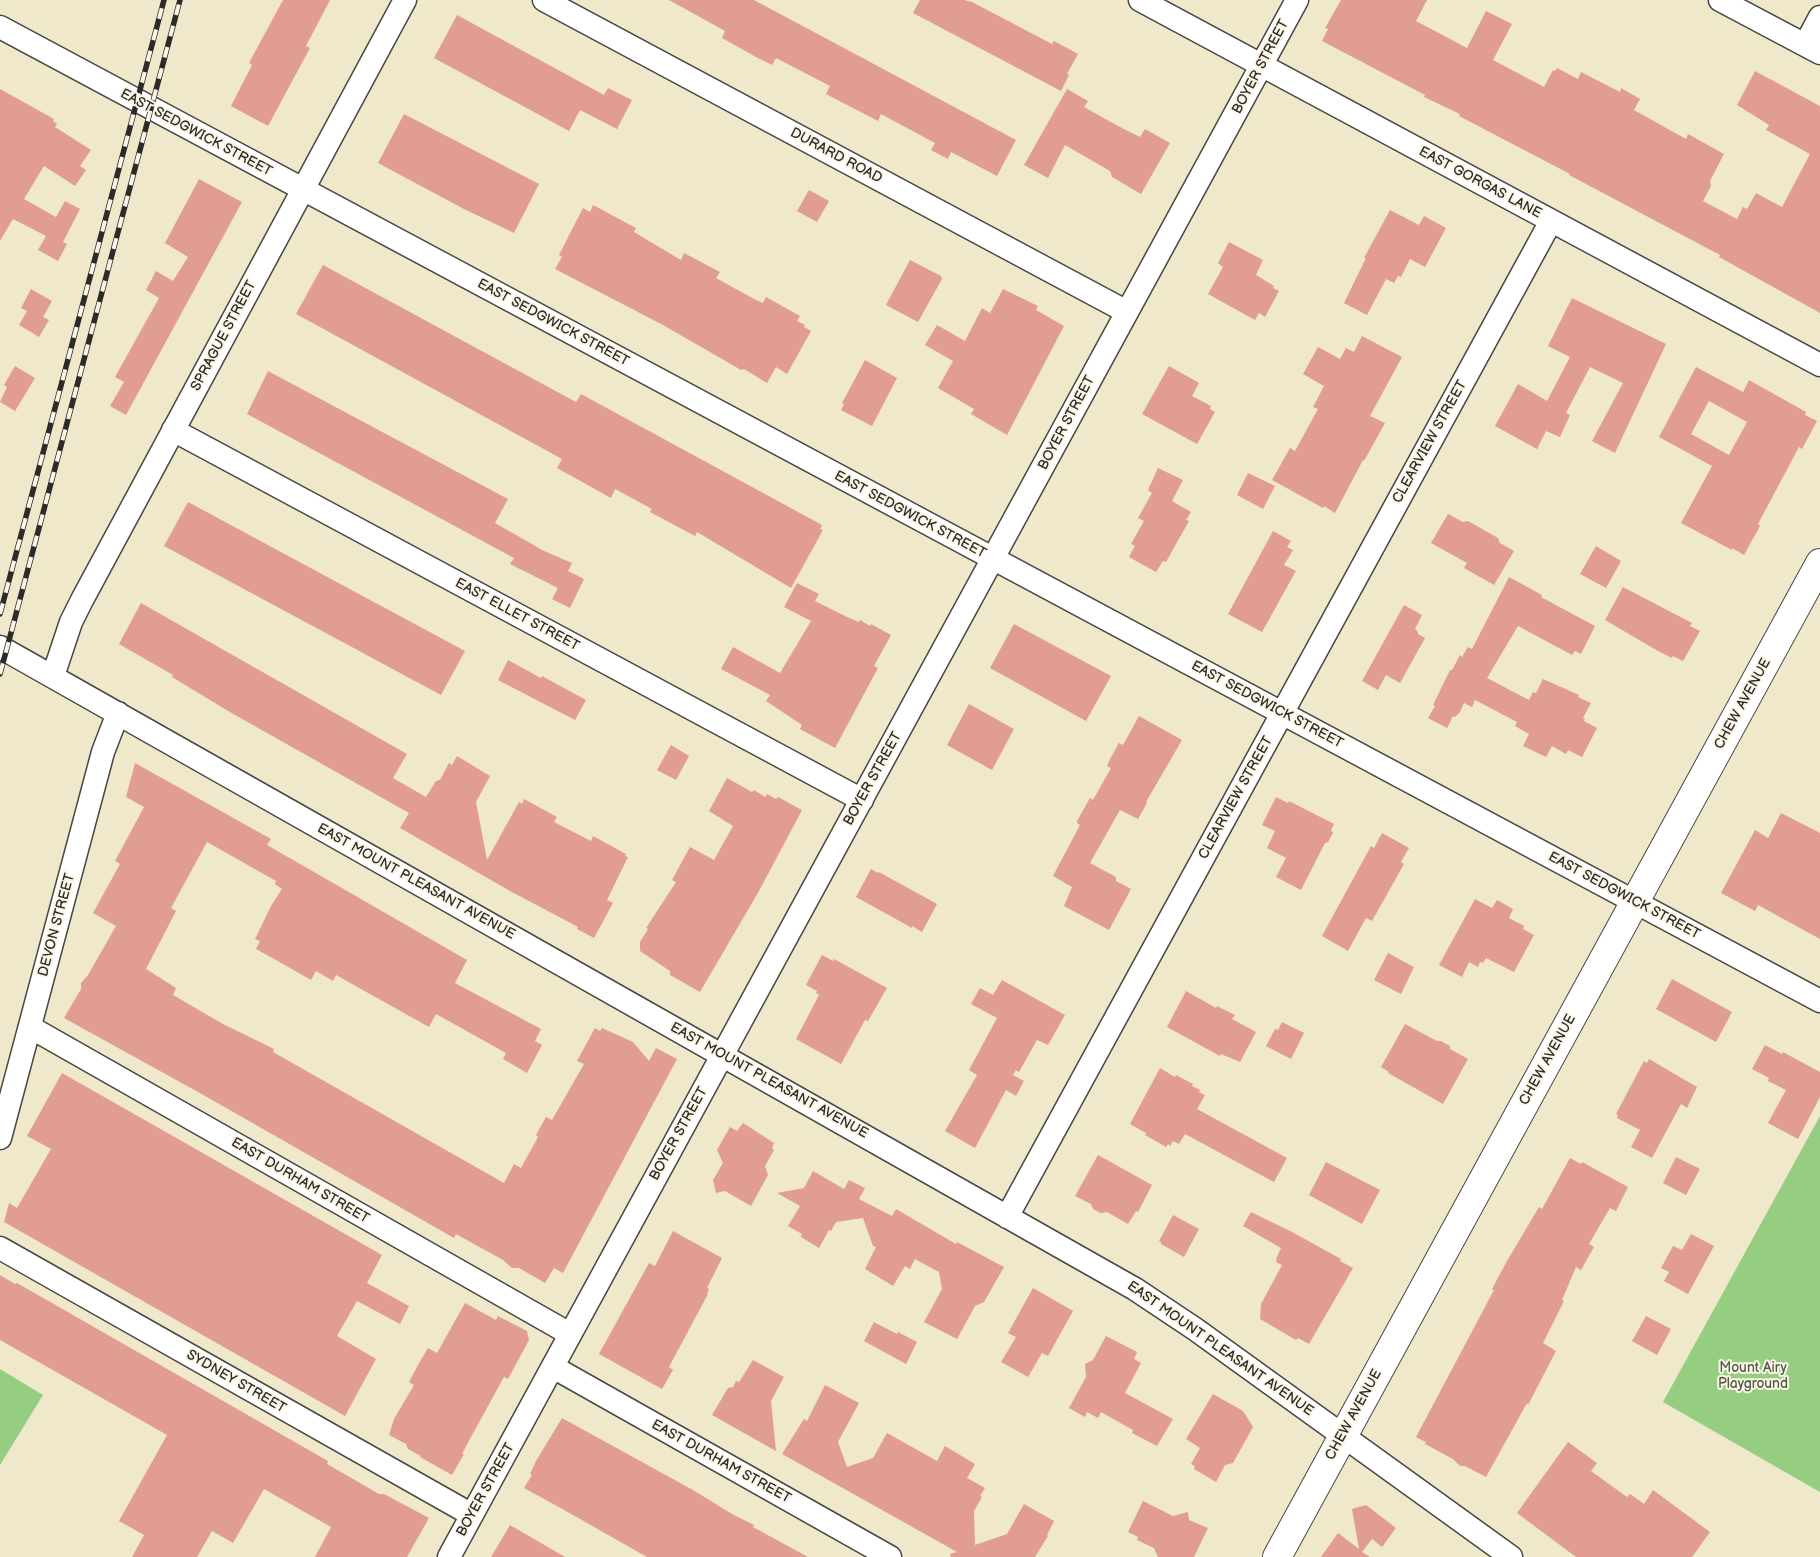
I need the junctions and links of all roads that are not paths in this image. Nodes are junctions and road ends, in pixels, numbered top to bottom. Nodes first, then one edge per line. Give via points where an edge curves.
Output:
1 (405, 0) edge
2 (544, 0) edge
3 (1140, 0) edge
4 (1298, 0) edge
5 (1720, 0) edge
6 (1820, 17) edge
7 (0, 27) edge
8 (1812, 49) edge
9 (1262, 66) junction
10 (303, 189) junction
11 (1551, 221) junction
12 (1127, 312) junction
13 (1820, 365) edge
14 (173, 430) junction
15 (993, 559) junction
16 (1820, 563) edge
17 (0, 647) edge
18 (53, 676) junction
19 (118, 714) junction
20 (1282, 714) junction
21 (862, 800) junction
22 (1634, 901) junction
23 (1820, 1001) edge
24 (30, 1027) junction
25 (722, 1055) junction
26 (0, 1138) edge
27 (1007, 1217) junction
28 (0, 1248) edge
29 (570, 1334) junction
30 (552, 1367) junction
31 (1343, 1436) junction
32 (472, 1515) junction
33 (449, 1557) edge
34 (890, 1557) edge
35 (1276, 1557) edge
36 (1511, 1557) edge

1 - 10 street, SPRAGUE STREET
2 - 12 street, DURARD ROAD
3 - 9 street, EAST GORGAS LANE
4 - 9 street, BOYER STREET
5 - 8 street
6 - 8 street
7 - 10 street, EAST SEDGWICK STREET
9 - 11 street, EAST GORGAS LANE
9 - 12 street, BOYER STREET
10 - 14 street, SPRAGUE STREET
10 - 15 street, EAST SEDGWICK STREET
11 - 13 street, EAST GORGAS LANE
11 - 20 street, CLEARVIEW STREET
12 - 15 street, BOYER STREET
14 - 18 street, SPRAGUE STREET via 71,622
14 - 21 street, EAST ELLET STREET
15 - 20 street, EAST SEDGWICK STREET
15 - 21 street, BOYER STREET
16 - 22 street, CHEW AVENUE
17 - 18 street, EAST MOUNT PLEASANT AVENUE
18 - 19 street, EAST MOUNT PLEASANT AVENUE
19 - 24 street, DEVON STREET via 103,752
19 - 25 street, EAST MOUNT PLEASANT AVENUE
20 - 22 street, EAST SEDGWICK STREET
20 - 27 street, CLEARVIEW STREET
21 - 25 street, BOYER STREET
22 - 23 street, EAST SEDGWICK STREET
22 - 31 street, CHEW AVENUE
24 - 26 street, DEVON STREET
24 - 29 street, EAST DURHAM STREET
25 - 27 street, EAST MOUNT PLEASANT AVENUE
25 - 29 street, BOYER STREET
27 - 31 street, EAST MOUNT PLEASANT AVENUE via 1164,1307
28 - 32 street, SYDNEY STREET
29 - 30 street, BOYER STREET
30 - 32 street, BOYER STREET
30 - 34 street, EAST DURHAM STREET
31 - 35 street, CHEW AVENUE
31 - 36 street, EAST MOUNT PLEASANT AVENUE
32 - 33 street, BOYER STREET

